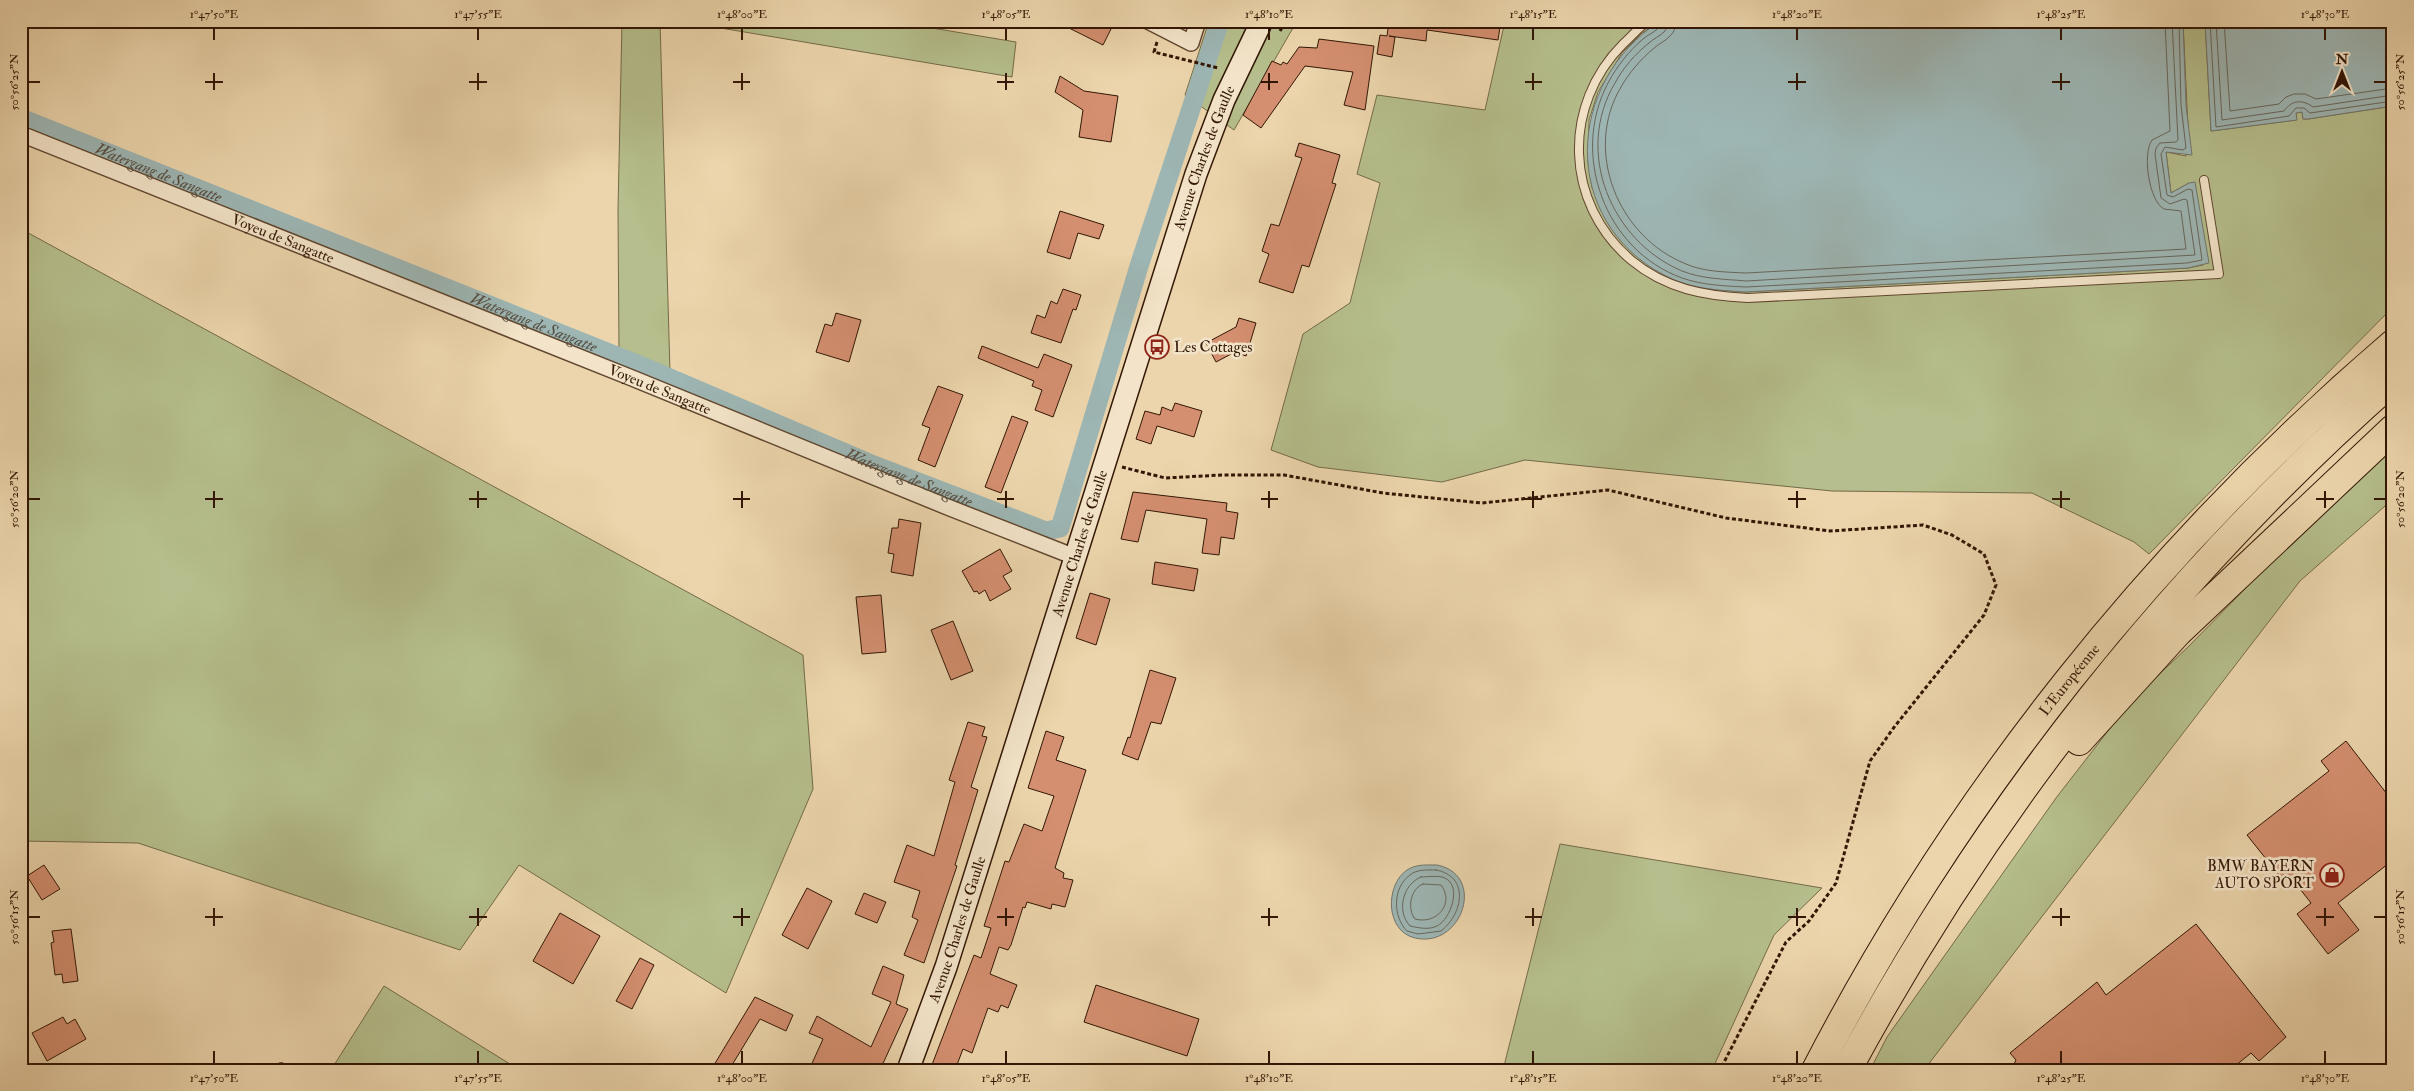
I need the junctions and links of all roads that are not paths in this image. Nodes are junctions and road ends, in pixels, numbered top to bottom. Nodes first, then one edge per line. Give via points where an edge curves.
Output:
1 (1148, 21) edge
2 (1198, 21) edge
3 (1262, 21) edge
4 (1648, 21) edge
5 (21, 134) edge
6 (2204, 180) dead end
7 (2393, 344) edge
8 (2393, 380) edge
9 (2393, 429) edge
10 (1075, 557) junction
11 (1879, 1011) junction
12 (908, 1070) edge
13 (1816, 1070) edge
14 (1847, 1070) edge

1 - 2 street via 1191,43
3 - 10 main road, Avenue Charles de Gaulle via 1224,100 1199,165
4 - 6 lane via 1616,52 1594,82 1582,119 1579,170 1586,196 1598,220 1631,260 1690,292 1748,298 2219,274
5 - 10 street, Voyeu de Sangatte
7 - 13 highway, L'Européenne via 2318,410 2242,485 2169,562 2077,669 1952,840 1876,961
8 - 11 highway, L'Européenne via 2264,501 2208,559 2120,660 2042,760 1979,849
9 - 11 highway via 2184,626 2106,709 2029,805
10 - 12 main road, Avenue Charles de Gaulle via 940,986
11 - 14 highway, L'Européenne

